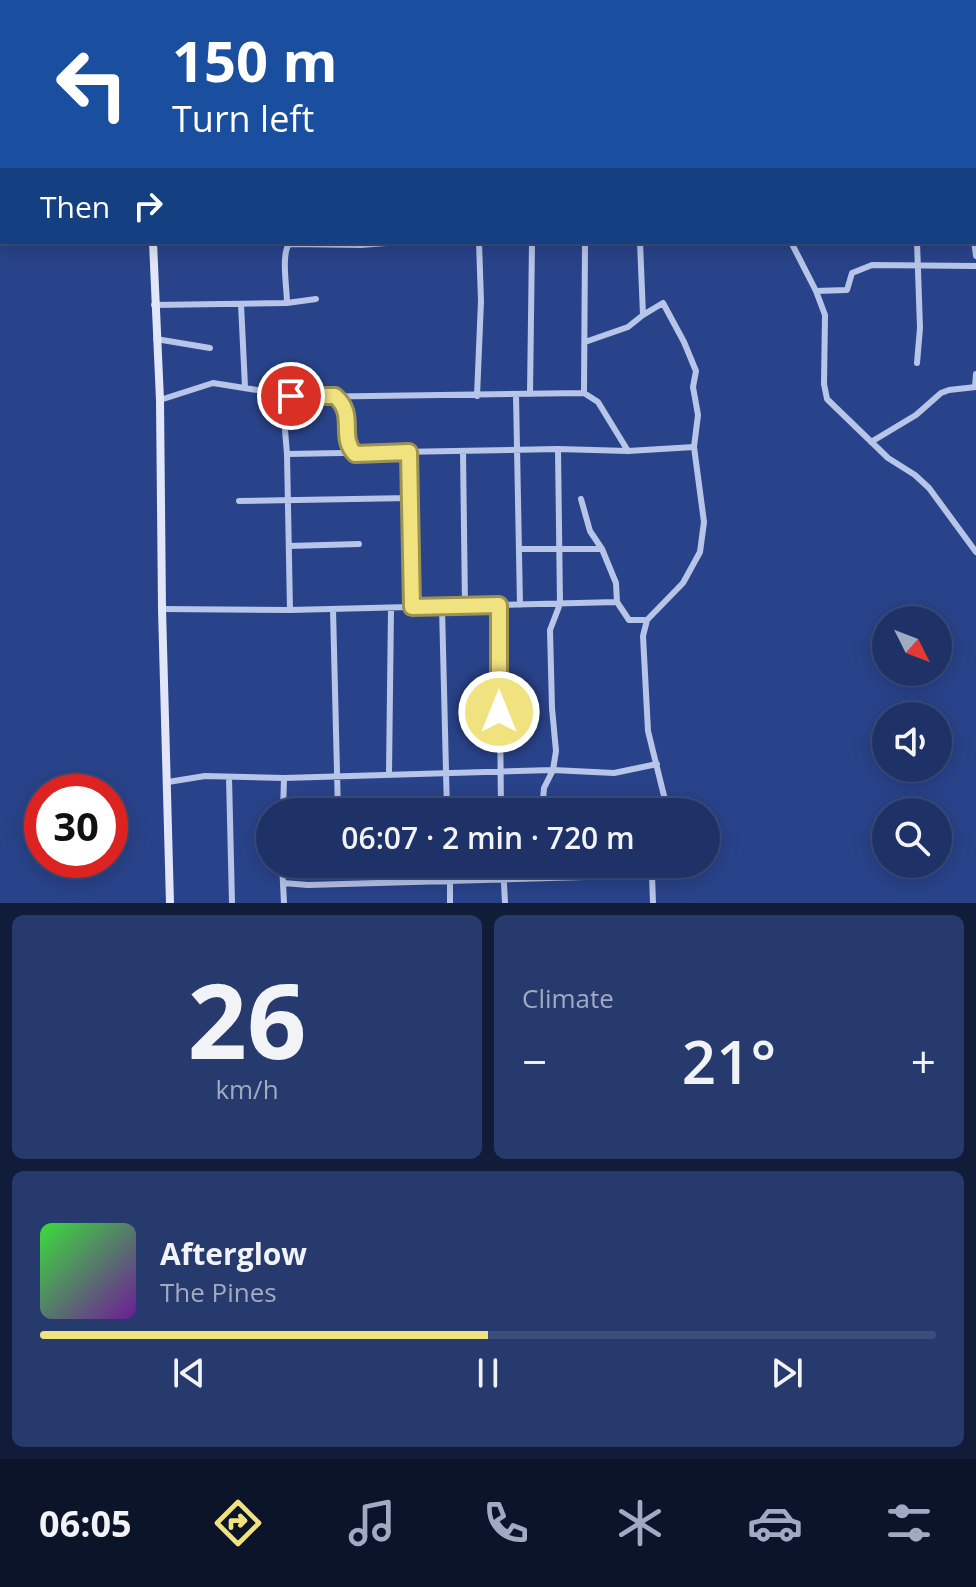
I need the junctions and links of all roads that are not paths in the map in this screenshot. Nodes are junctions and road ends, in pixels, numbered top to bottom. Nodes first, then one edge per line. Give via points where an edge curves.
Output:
1 (153, 244) edge
2 (289, 244) edge
3 (289, 244) edge
4 (374, 244) edge
5 (479, 244) edge
6 (532, 244) edge
7 (585, 244) edge
8 (640, 244) edge
9 (792, 244) edge
10 (917, 244) edge
11 (919, 265) junction
12 (976, 266) edge
13 (816, 291) junction
14 (316, 299) dead end
15 (287, 303) junction
16 (241, 304) junction
17 (154, 305) junction
18 (643, 315) junction
19 (156, 339) junction
20 (585, 342) junction
21 (210, 348) dead end
22 (917, 363) dead end
23 (976, 374) edge
24 (245, 387) junction
25 (976, 387) edge
26 (584, 393) junction
27 (282, 394) junction
28 (530, 394) junction
29 (516, 395) junction
30 (335, 396) junction
31 (477, 396) junction
32 (160, 400) junction
33 (871, 442) junction
34 (694, 447) junction
35 (558, 449) junction
36 (517, 450) junction
37 (463, 451) junction
38 (628, 451) junction
39 (409, 452) junction
40 (287, 454) junction
41 (355, 454) junction
42 (410, 498) junction
43 (581, 499) dead end
44 (288, 500) junction
45 (239, 501) dead end
46 (964, 535) junction
47 (976, 536) edge
48 (359, 544) dead end
49 (289, 546) junction
50 (519, 549) junction
51 (559, 549) junction
52 (602, 549) junction
53 (976, 552) edge
54 (617, 602) junction
55 (560, 604) junction
56 (499, 605) junction
57 (520, 605) junction
58 (465, 606) junction
59 (412, 607) junction
60 (442, 607) junction
61 (391, 608) junction
62 (162, 609) junction
63 (333, 609) junction
64 (290, 610) junction
65 (647, 620) junction
66 (657, 764) junction
67 (553, 770) junction
68 (445, 773) junction
69 (499, 773) junction
70 (389, 774) junction
71 (338, 775) junction
72 (229, 777) junction
73 (284, 778) junction
74 (168, 782) junction
75 (283, 798) edge
76 (338, 798) edge
77 (446, 798) edge
78 (500, 798) edge
79 (543, 798) edge
80 (665, 798) edge
81 (283, 878) edge
82 (504, 878) joint
83 (652, 878) edge
84 (450, 880) junction
85 (283, 883) junction
86 (170, 903) edge
87 (232, 903) edge
88 (284, 903) edge
89 (450, 903) edge
90 (505, 903) edge
91 (653, 903) edge

1 - 17 street
2 - 4 street
3 - 15 street
5 - 31 street
6 - 28 street
7 - 20 street
8 - 18 street
9 - 13 street
10 - 11 street
11 - 12 street
11 - 13 street via 872,265 852,273 847,290
11 - 22 street
13 - 33 street via 825,315 827,399
14 - 15 street
15 - 16 street
16 - 17 street
16 - 24 street
17 - 19 street
18 - 20 street via 628,327
18 - 34 street via 663,303 696,371
19 - 21 street
19 - 32 street
20 - 26 street
23 - 25 street
24 - 27 street
24 - 32 street via 213,383
25 - 33 street via 941,393
26 - 28 street
26 - 38 street via 598,402
27 - 30 street
27 - 40 street
28 - 29 street
29 - 31 street
29 - 36 street
30 - 31 street
30 - 41 street via 347,410 348,442
32 - 62 street
33 - 46 street via 929,488
34 - 38 street
34 - 65 street via 704,522 700,552 683,583
35 - 36 street
35 - 38 street
35 - 51 street
36 - 37 street
36 - 50 street
37 - 39 street
37 - 58 street
39 - 41 street
39 - 42 street
40 - 41 street
40 - 44 street
42 - 44 street
42 - 59 street
43 - 52 street via 590,531
44 - 45 street
44 - 49 street
46 - 47 street
46 - 53 street
48 - 49 street
49 - 64 street
50 - 51 street
50 - 57 street
51 - 52 street
51 - 55 street
52 - 54 street via 616,583
54 - 55 street
54 - 65 street via 629,620
55 - 57 street
55 - 67 street via 550,630
56 - 57 street
56 - 58 street
56 - 69 street
58 - 60 street
59 - 60 street
59 - 61 street
60 - 68 street
61 - 63 street
61 - 70 street
62 - 64 street
62 - 74 street
63 - 64 street
63 - 71 street
65 - 66 street via 644,694
66 - 67 street via 614,773
66 - 80 street
67 - 69 street
67 - 79 street
68 - 69 street
68 - 70 street
68 - 77 street
69 - 78 street
70 - 71 street
71 - 73 street
71 - 76 street
72 - 73 street
72 - 74 street
72 - 87 street
73 - 75 street
74 - 86 street
81 - 85 street
82 - 84 street
82 - 90 street
83 - 91 street
84 - 85 street
84 - 89 street
85 - 88 street

